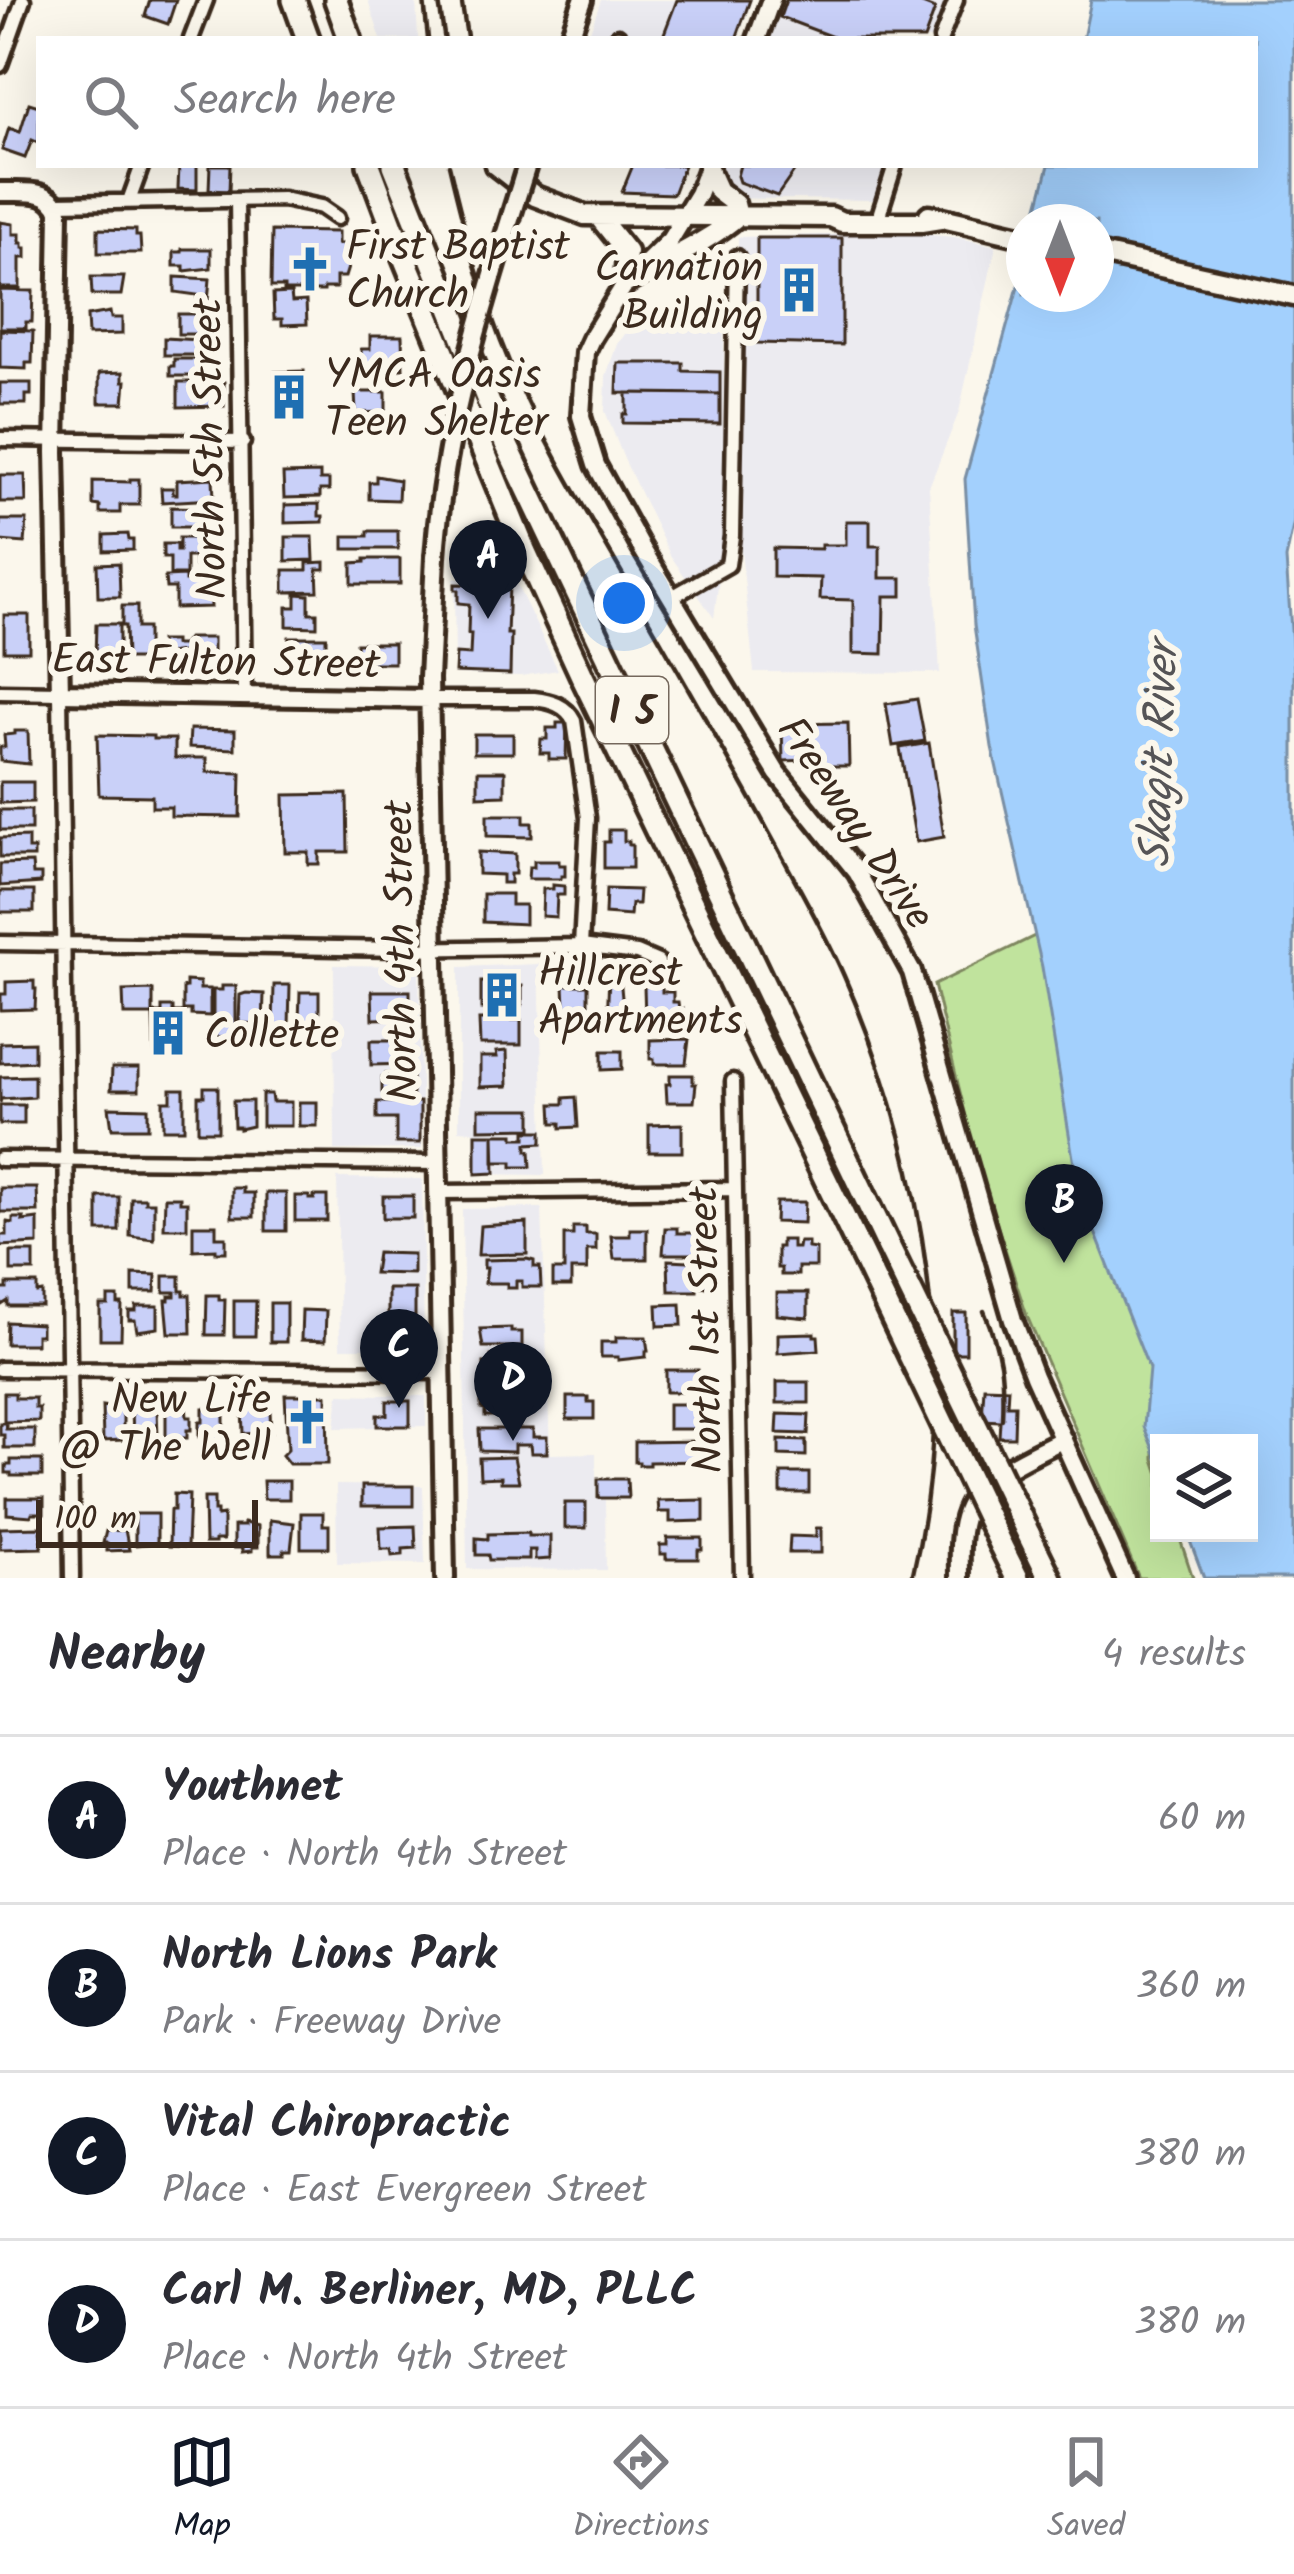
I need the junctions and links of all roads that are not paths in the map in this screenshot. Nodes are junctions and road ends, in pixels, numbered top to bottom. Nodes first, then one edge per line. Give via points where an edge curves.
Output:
1 (23, 0) edge
2 (206, 0) edge
3 (294, 0) edge
4 (308, 0) edge
5 (450, 0) edge
6 (583, 0) edge
7 (771, 0) edge
8 (956, 0) edge
9 (337, 2) edge
10 (191, 36) edge
11 (307, 36) edge
12 (322, 36) edge
13 (349, 36) edge
14 (456, 36) edge
15 (569, 36) edge
16 (758, 36) edge
17 (941, 36) edge
18 (0, 65) edge
19 (141, 168) edge
20 (366, 168) edge
21 (395, 168) edge
22 (498, 168) edge
23 (526, 168) edge
24 (708, 168) edge
25 (708, 168) edge
26 (895, 168) edge
27 (0, 192) edge
28 (237, 200) junction
29 (129, 201) junction
30 (57, 203) junction
31 (880, 212) junction
32 (598, 216) junction
33 (685, 216) junction
34 (738, 216) junction
35 (337, 218) dead end
36 (831, 218) junction
37 (947, 220) junction
38 (1006, 233) edge
39 (737, 257) dead end
40 (1114, 257) edge
41 (625, 284) junction
42 (1294, 296) edge
43 (0, 439) edge
44 (56, 439) junction
45 (243, 442) junction
46 (672, 597) junction
47 (0, 692) edge
48 (60, 693) junction
49 (244, 696) junction
50 (430, 699) junction
51 (0, 943) edge
52 (62, 943) junction
53 (580, 946) junction
54 (434, 949) junction
55 (658, 962) dead end
56 (733, 1081) dead end
57 (66, 1158) junction
58 (0, 1159) edge
59 (439, 1163) junction
60 (734, 1189) junction
61 (440, 1192) junction
62 (0, 1369) edge
63 (71, 1370) junction
64 (442, 1372) junction
65 (1063, 1439) junction
66 (72, 1578) edge
67 (445, 1578) edge
68 (742, 1578) edge
69 (960, 1578) edge
70 (1017, 1578) edge
71 (1050, 1578) edge
72 (1125, 1578) edge

1 - 18 street
2 - 10 street
3 - 11 highway
4 - 12 highway
5 - 14 main road
6 - 15 street
7 - 16 street
8 - 17 street
9 - 13 highway
19 - 29 street
20 - 70 highway, I 5, bridge via 535,573
21 - 71 highway, I 5, bridge via 500,431
22 - 32 main road via 543,200
23 - 50 street, North 4th Street, bridge via 442,482
24 - 33 street, Freeway Drive
25 - 34 main road
26 - 31 street
27 - 30 street
28 - 29 street
28 - 35 street via 283,199
28 - 45 street, North 5th Street
29 - 30 street
30 - 44 street
31 - 36 main road
31 - 37 main road
32 - 33 main road
32 - 41 main road via 627,252
33 - 34 main road
33 - 41 street, Freeway Drive
34 - 36 main road
34 - 41 main road
36 - 37 main road
37 - 38 main road
39 - 46 street via 728,565
40 - 42 main road
41 - 46 street, Freeway Drive via 585,352 580,416 596,465
43 - 44 street
44 - 45 street
44 - 48 street
45 - 49 street, North 5th Street
46 - 65 street, Freeway Drive via 777,772 857,872 912,972 1013,1320
47 - 48 street, East Fulton Street
48 - 49 street, East Fulton Street
48 - 52 street
49 - 50 street, East Fulton Street
50 - 53 street via 548,700 569,711 588,818
50 - 54 street, North 4th Street
51 - 52 street
52 - 54 street
52 - 57 street
53 - 54 street
53 - 55 street
54 - 59 street, North 4th Street
56 - 60 street, North 1st Street
57 - 58 street
57 - 59 street
57 - 63 street
59 - 61 street, North 4th Street
60 - 61 street
60 - 68 street, North 1st Street
61 - 64 street, North 4th Street
62 - 63 street
63 - 64 street
63 - 66 street
64 - 67 street, North 4th Street
65 - 69 street via 983,1485 966,1512
65 - 72 street, Freeway Drive

